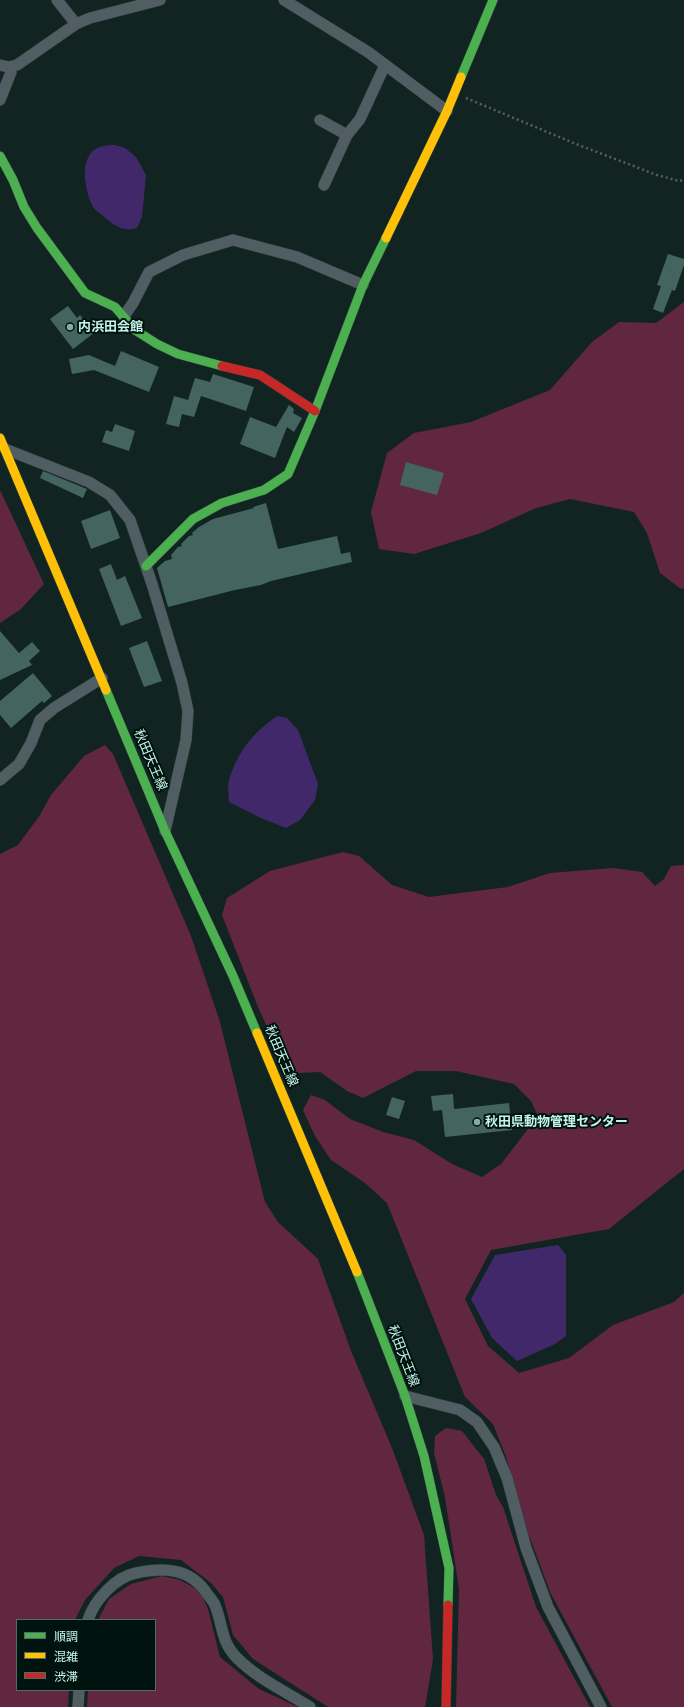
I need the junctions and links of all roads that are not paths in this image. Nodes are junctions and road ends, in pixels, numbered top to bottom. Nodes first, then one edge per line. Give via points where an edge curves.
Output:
1 (57, 0) edge
2 (160, 0) edge
3 (284, 0) edge
4 (493, 0) edge
5 (122, 5) edge
6 (76, 24) junction
7 (386, 65) junction
8 (5, 66) edge
9 (0, 100) edge
10 (447, 111) junction
11 (320, 120) dead end
12 (347, 135) junction
13 (0, 156) edge
14 (324, 185) dead end
15 (363, 285) junction
16 (124, 316) junction
17 (315, 411) junction
18 (0, 438) edge
19 (5, 449) junction
20 (146, 566) junction
21 (102, 678) junction
22 (0, 780) edge
23 (165, 831) junction
24 (405, 1396) junction
25 (88, 1619) edge
26 (78, 1691) edge
27 (78, 1707) edge
28 (310, 1707) edge
29 (446, 1707) edge
30 (601, 1707) edge

1 - 6 street
2 - 5 street
3 - 7 street
4 - 10 main road
5 - 6 street
6 - 8 street via 17,65
7 - 10 street
7 - 12 street via 360,119
8 - 9 street via 11,72
10 - 15 main road
11 - 12 street
12 - 14 street
13 - 16 main road via 37,228 85,293 115,307
15 - 16 street via 297,257 233,240 183,256 148,272
15 - 17 main road
16 - 17 main road via 135,330 157,344 185,356 260,376
17 - 20 main road via 288,474 264,490 222,503 192,519
18 - 19 main road, 秋田天王線
19 - 20 street via 89,482 110,495 130,520
19 - 21 main road, 秋田天王線
20 - 23 street via 182,682 188,711 186,740
21 - 22 street via 54,708 40,720 32,743 19,764
21 - 23 main road, 秋田天王線
23 - 24 main road, 秋田天王線 via 236,984 346,1244
24 - 29 main road, 秋田天王線 via 424,1456 449,1568
24 - 30 street via 460,1410 476,1422 494,1447 507,1478 526,1548 548,1607
25 - 28 street via 92,1609 108,1589 129,1574 154,1569 178,1571 201,1583 216,1607 223,1636 236,1657 261,1678
26 - 27 street

